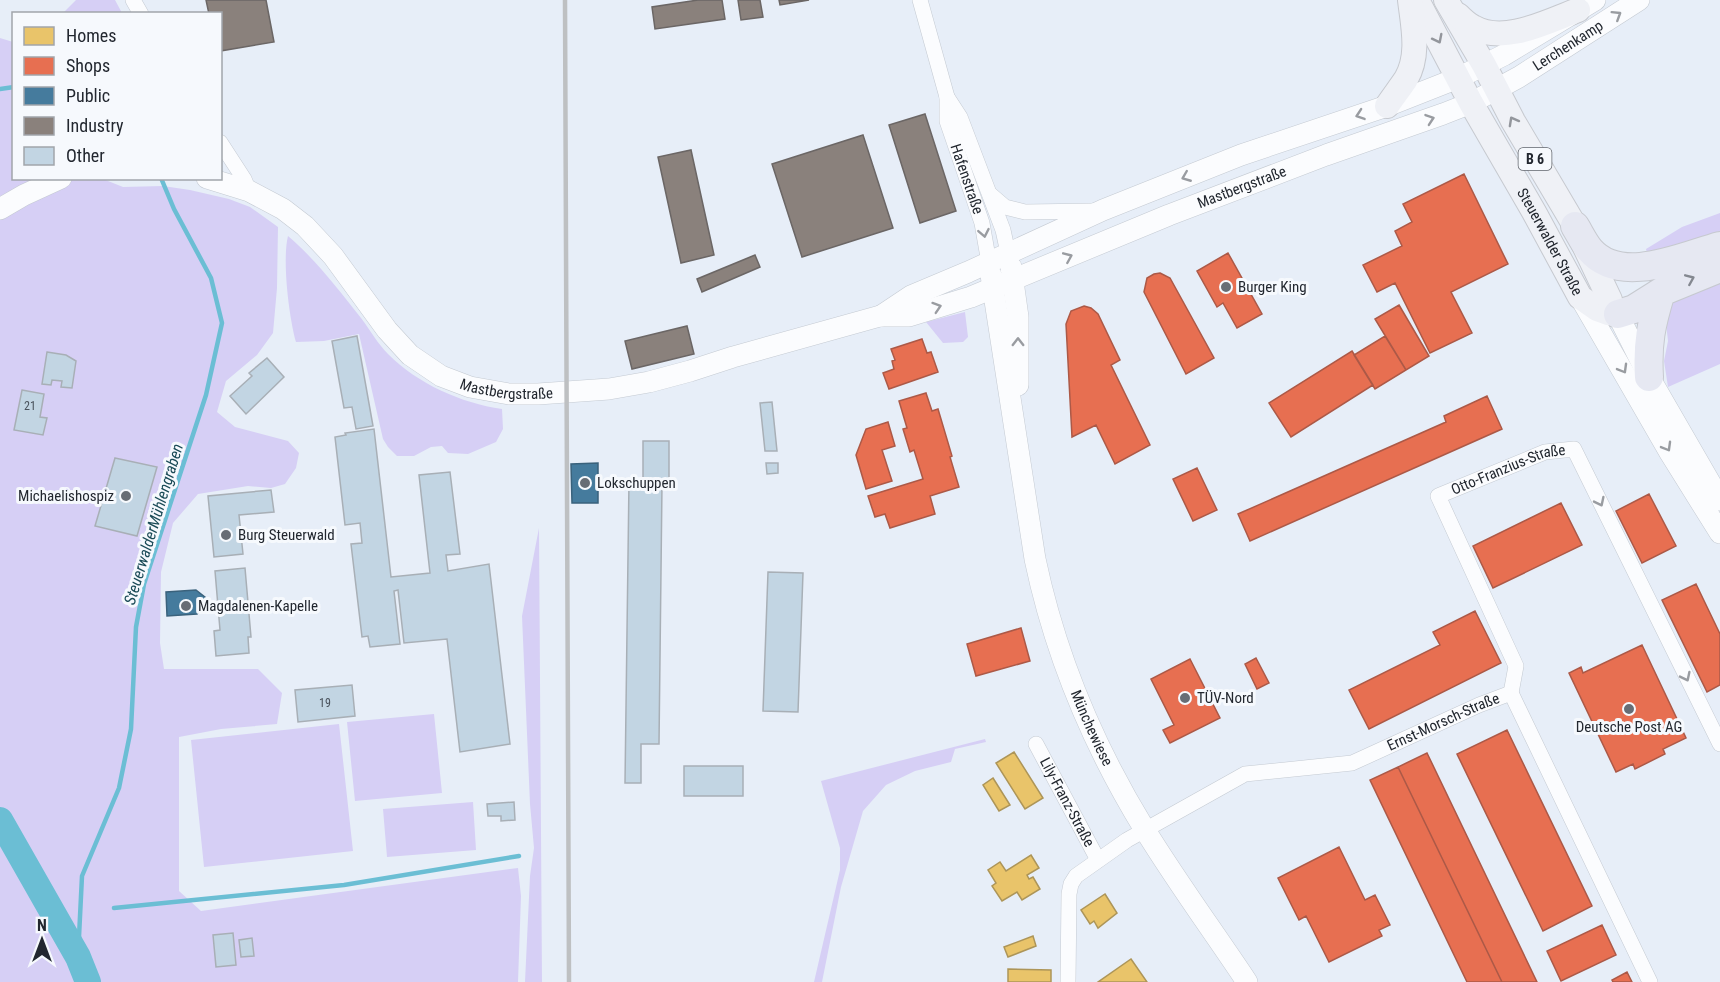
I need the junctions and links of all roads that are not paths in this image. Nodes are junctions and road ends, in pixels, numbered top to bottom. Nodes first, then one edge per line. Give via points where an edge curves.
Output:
1 (920, 0) edge
2 (1410, 0) edge
3 (1417, 0) edge
4 (1639, 0) edge
5 (1587, 5) edge
6 (1450, 6) edge
7 (1484, 65) junction
8 (1458, 78) junction
9 (1496, 91) junction
10 (947, 96) junction
11 (1471, 102) junction
12 (1387, 106) junction
13 (222, 145) edge
14 (57, 180) edge
15 (213, 180) edge
16 (249, 192) junction
17 (988, 192) junction
18 (0, 209) edge
19 (1103, 210) junction
20 (1575, 226) junction
21 (1720, 246) edge
22 (1008, 254) junction
23 (1676, 261) junction
24 (989, 262) junction
25 (1720, 268) edge
26 (1014, 280) junction
27 (993, 288) junction
28 (1661, 292) junction
29 (1580, 297) junction
30 (1610, 308) junction
31 (880, 316) junction
32 (1607, 341) junction
33 (1649, 377) junction
34 (1017, 443) junction
35 (1720, 500) edge
36 (1720, 533) edge
37 (1510, 693) junction
38 (1036, 744) dead end
39 (1720, 744) edge
40 (1145, 830) junction
41 (1098, 860) junction
42 (1068, 982) edge
43 (1247, 982) edge
44 (1650, 982) edge

1 - 10 street, Hafenstraße
2 - 12 main road via 1416,40 1411,67
3 -> 8 main road, B 6
9 -> 4 main road, Lerchenkamp
5 - 6 main road via 1513,32 1491,34 1473,27
5 - 7 main road, Lerchenkamp
6 - 7 main road, B 6
7 - 8 main road, Lerchenkamp
7 - 9 main road, Steuerwalder Straße / B 6
8 - 11 main road, Steuerwalder Straße / B 6
8 - 12 main road, Mastbergstraße
9 - 11 main road, Lerchenkamp
20 -> 9 main road, Steuerwalder Straße / B 6
10 - 17 street, Hafenstraße via 960,117
10 -> 24 street, Hafenstraße via 947,121 982,223
26 -> 11 main road, Mastbergstraße via 1169,215
11 - 29 main road, Steuerwalder Straße / B 6
12 -> 19 main road, Mastbergstraße via 1241,155
13 - 16 street
14 - 18 main road
15 - 16 main road, Mastbergstraße
16 - 31 main road, Mastbergstraße via 283,209 313,234 410,355 441,376 489,391 567,393 649,382
17 - 19 street, Hafenstraße via 1005,207 1025,212
17 - 22 street, Hafenstraße
19 - 22 main road, Mastbergstraße
20 - 23 highway, B 6 via 1591,251 1603,261 1631,268
20 - 30 main road, Steuerwalder Straße
21 - 23 highway, B 6
22 - 24 main road, Mastbergstraße
22 - 26 main road
23 - 30 highway
24 - 27 main road
24 - 31 main road, Mastbergstraße via 911,296
28 -> 25 highway
26 - 27 main road, Mastbergstraße
34 -> 26 main road, Münchewiese via 1018,317
31 -> 27 main road, Mastbergstraße via 909,316
27 - 34 main road, Münchewiese
28 - 30 highway via 1634,309
28 - 33 highway via 1651,326
29 - 30 main road
29 - 32 main road, Steuerwalder Straße
30 - 32 main road, Steuerwalder Straße via 1599,321
30 - 33 main road, Steuerwalder Straße
32 -> 36 main road, Steuerwalder Straße
33 - 35 main road, Steuerwalder Straße
34 - 40 main road, Münchewiese via 1035,559 1051,623 1086,717
37 -> 39 street, Otto-Franzius-Straße via 1516,666 1438,496 1545,452 1574,449
37 - 40 street, Ernst-Morsch-Straße via 1352,763 1245,774
37 - 44 street, Ernst-Morsch-Straße
38 - 41 street, Lily-Franz-Straße
40 - 41 street, Lily-Franz-Straße
40 - 43 main road, Münchewiese
41 - 42 street, Lily-Franz-Straße via 1071,884

